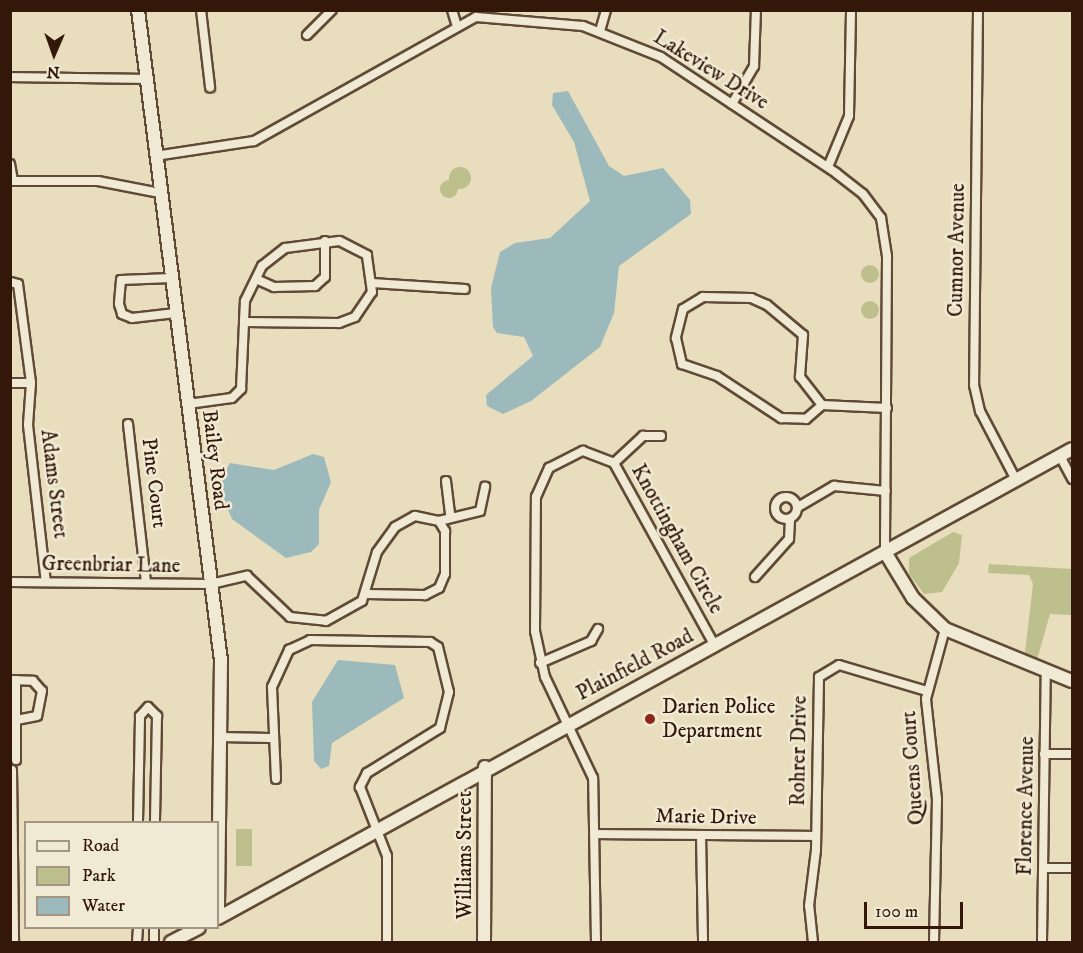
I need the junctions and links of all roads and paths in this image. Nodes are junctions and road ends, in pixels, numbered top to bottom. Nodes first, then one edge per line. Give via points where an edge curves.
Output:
1 (138, 10) edge
2 (201, 10) edge
3 (332, 10) edge
4 (452, 10) edge
5 (606, 10) edge
6 (756, 10) edge
7 (851, 10) edge
8 (978, 10) edge
9 (457, 26) junction
10 (600, 32) junction
11 (307, 35) dead end
12 (10, 77) edge
13 (146, 78) junction
14 (210, 87) dead end
15 (732, 104) junction
16 (155, 156) junction
17 (10, 164) edge
18 (828, 167) junction
19 (160, 194) junction
20 (325, 241) junction
21 (171, 278) junction
22 (256, 279) junction
23 (14, 283) edge
24 (372, 283) junction
25 (465, 289) dead end
26 (176, 313) junction
27 (244, 322) junction
28 (10, 383) edge
29 (31, 383) junction
30 (188, 404) junction
31 (822, 405) junction
32 (887, 408) junction
33 (128, 424) dead end
34 (661, 436) dead end
35 (1072, 449) edge
36 (1060, 456) junction
37 (614, 463) junction
38 (1072, 479) edge
39 (1016, 480) junction
40 (446, 481) dead end
41 (485, 487) dead end
42 (886, 491) junction
43 (798, 507) junction
44 (450, 515) junction
45 (790, 519) junction
46 (440, 521) junction
47 (885, 552) junction
48 (755, 577) dead end
49 (10, 582) edge
50 (46, 582) junction
51 (146, 583) junction
52 (211, 584) junction
53 (366, 594) junction
54 (598, 629) dead end
55 (945, 630) junction
56 (714, 644) junction
57 (540, 663) junction
58 (1046, 671) junction
59 (13, 680) edge
60 (1072, 681) edge
61 (927, 691) junction
62 (16, 720) junction
63 (567, 723) junction
64 (220, 737) junction
65 (270, 738) junction
66 (1044, 754) junction
67 (1072, 754) edge
68 (16, 760) dead end
69 (485, 767) junction
70 (12, 770) dead end
71 (276, 779) dead end
72 (138, 821) edge
73 (155, 821) edge
74 (219, 828) edge
75 (376, 830) junction
76 (595, 834) junction
77 (701, 835) junction
78 (816, 836) junction
79 (1043, 868) junction
80 (1072, 868) edge
81 (219, 917) edge
82 (195, 929) edge
83 (14, 942) edge
84 (171, 942) edge
85 (387, 942) edge
86 (484, 942) edge
87 (596, 942) edge
88 (704, 942) edge
89 (813, 942) edge
90 (934, 942) edge
91 (1042, 942) edge

1 - 13 street, Bailey Road
2 - 14 street
3 - 11 street
4 - 9 street
5 - 10 street
6 - 15 street via 754,66
7 - 18 street via 849,116
8 - 39 street, Cumnor Avenue via 973,376 980,411
9 - 10 street, Lakeview Drive via 476,17 527,18
9 - 16 street, Lakeview Drive via 254,141
10 - 15 street, Lakeview Drive via 656,54
12 - 13 street
13 - 16 street, Bailey Road
15 - 18 street, Lakeview Drive
16 - 19 street, Bailey Road
17 - 19 street via 13,181 104,182
18 - 32 street, Lakeview Drive via 863,194 884,224
19 - 21 street, Bailey Road
20 - 22 street via 285,248
20 - 22 street via 325,277 315,286 274,287
20 - 24 street via 348,242 363,251
21 - 26 street, Bailey Road
21 - 26 street via 121,280 118,304 122,315 132,318
22 - 27 street via 244,301
23 - 29 street, Adams Street
24 - 25 street
24 - 27 street via 365,309 344,322
26 - 30 street, Bailey Road
27 - 30 street via 241,389 232,398
28 - 29 street
29 - 50 street, Adams Street via 28,425
30 - 52 street, Bailey Road
31 - 31 street via 806,419 787,420 717,376 686,368 676,346 683,309 703,297 752,298 767,305 803,335 800,377
31 - 32 street
32 - 42 street, Lakeview Drive
33 - 51 street, Pine Court
34 - 37 street via 642,436
35 - 36 street, Plainfield Road
36 - 38 street
36 - 39 street, Plainfield Road
37 - 56 street, Knottingham Circle
37 - 57 street, Knottingham Circle via 596,452 579,452 549,468 538,486 534,616
39 - 47 street, Plainfield Road
40 - 44 street
41 - 44 street via 480,511
42 - 43 street via 834,486
42 - 47 street, Lakeview Drive
43 - 45 street
43 - 45 street via 791,498 777,501 777,515
44 - 46 street
45 - 48 street via 789,539
46 - 53 street via 415,516 395,527 377,552
46 - 53 street via 445,531 445,574 439,588 425,595
47 - 55 street via 913,598
47 - 56 street, Plainfield Road
49 - 50 street, Greenbriar Lane
50 - 51 street, Greenbriar Lane
51 - 52 street, Greenbriar Lane
52 - 53 street, Greenbriar Lane via 240,576 253,579 284,613 304,621 341,616
52 - 64 street, Bailey Road via 221,661
54 - 57 street via 591,641
55 - 58 street
55 - 61 street, Queens Court
56 - 63 street, Plainfield Road
57 - 63 street, Knottingham Circle
58 - 60 street
58 - 66 street, Florence Avenue
59 - 62 street
59 - 62 street via 33,681 42,691 37,716
61 - 78 street, Rohrer Drive via 839,665 821,673
61 - 90 street, Queens Court via 936,788
62 - 68 street
63 - 69 street, Plainfield Road
63 - 76 street, Knottingham Circle via 593,778
64 - 65 street
64 - 74 street, Bailey Road
65 - 71 street
65 - 75 street via 275,676 299,642 409,641 438,647 448,681 444,720 434,734 363,777 361,792
66 - 67 street
66 - 79 street, Florence Avenue
69 - 75 street, Plainfield Road
69 - 86 street, Williams Street
70 - 83 street
72 - 73 street via 140,716 148,707 157,716
75 - 81 street, Plainfield Road
75 - 85 street via 388,864
76 - 77 street, Marie Drive
76 - 87 street, Knottingham Circle
77 - 78 street, Marie Drive
77 - 88 street
78 - 89 street, Rohrer Drive via 809,906
79 - 80 street
79 - 91 street, Florence Avenue
82 - 84 street

